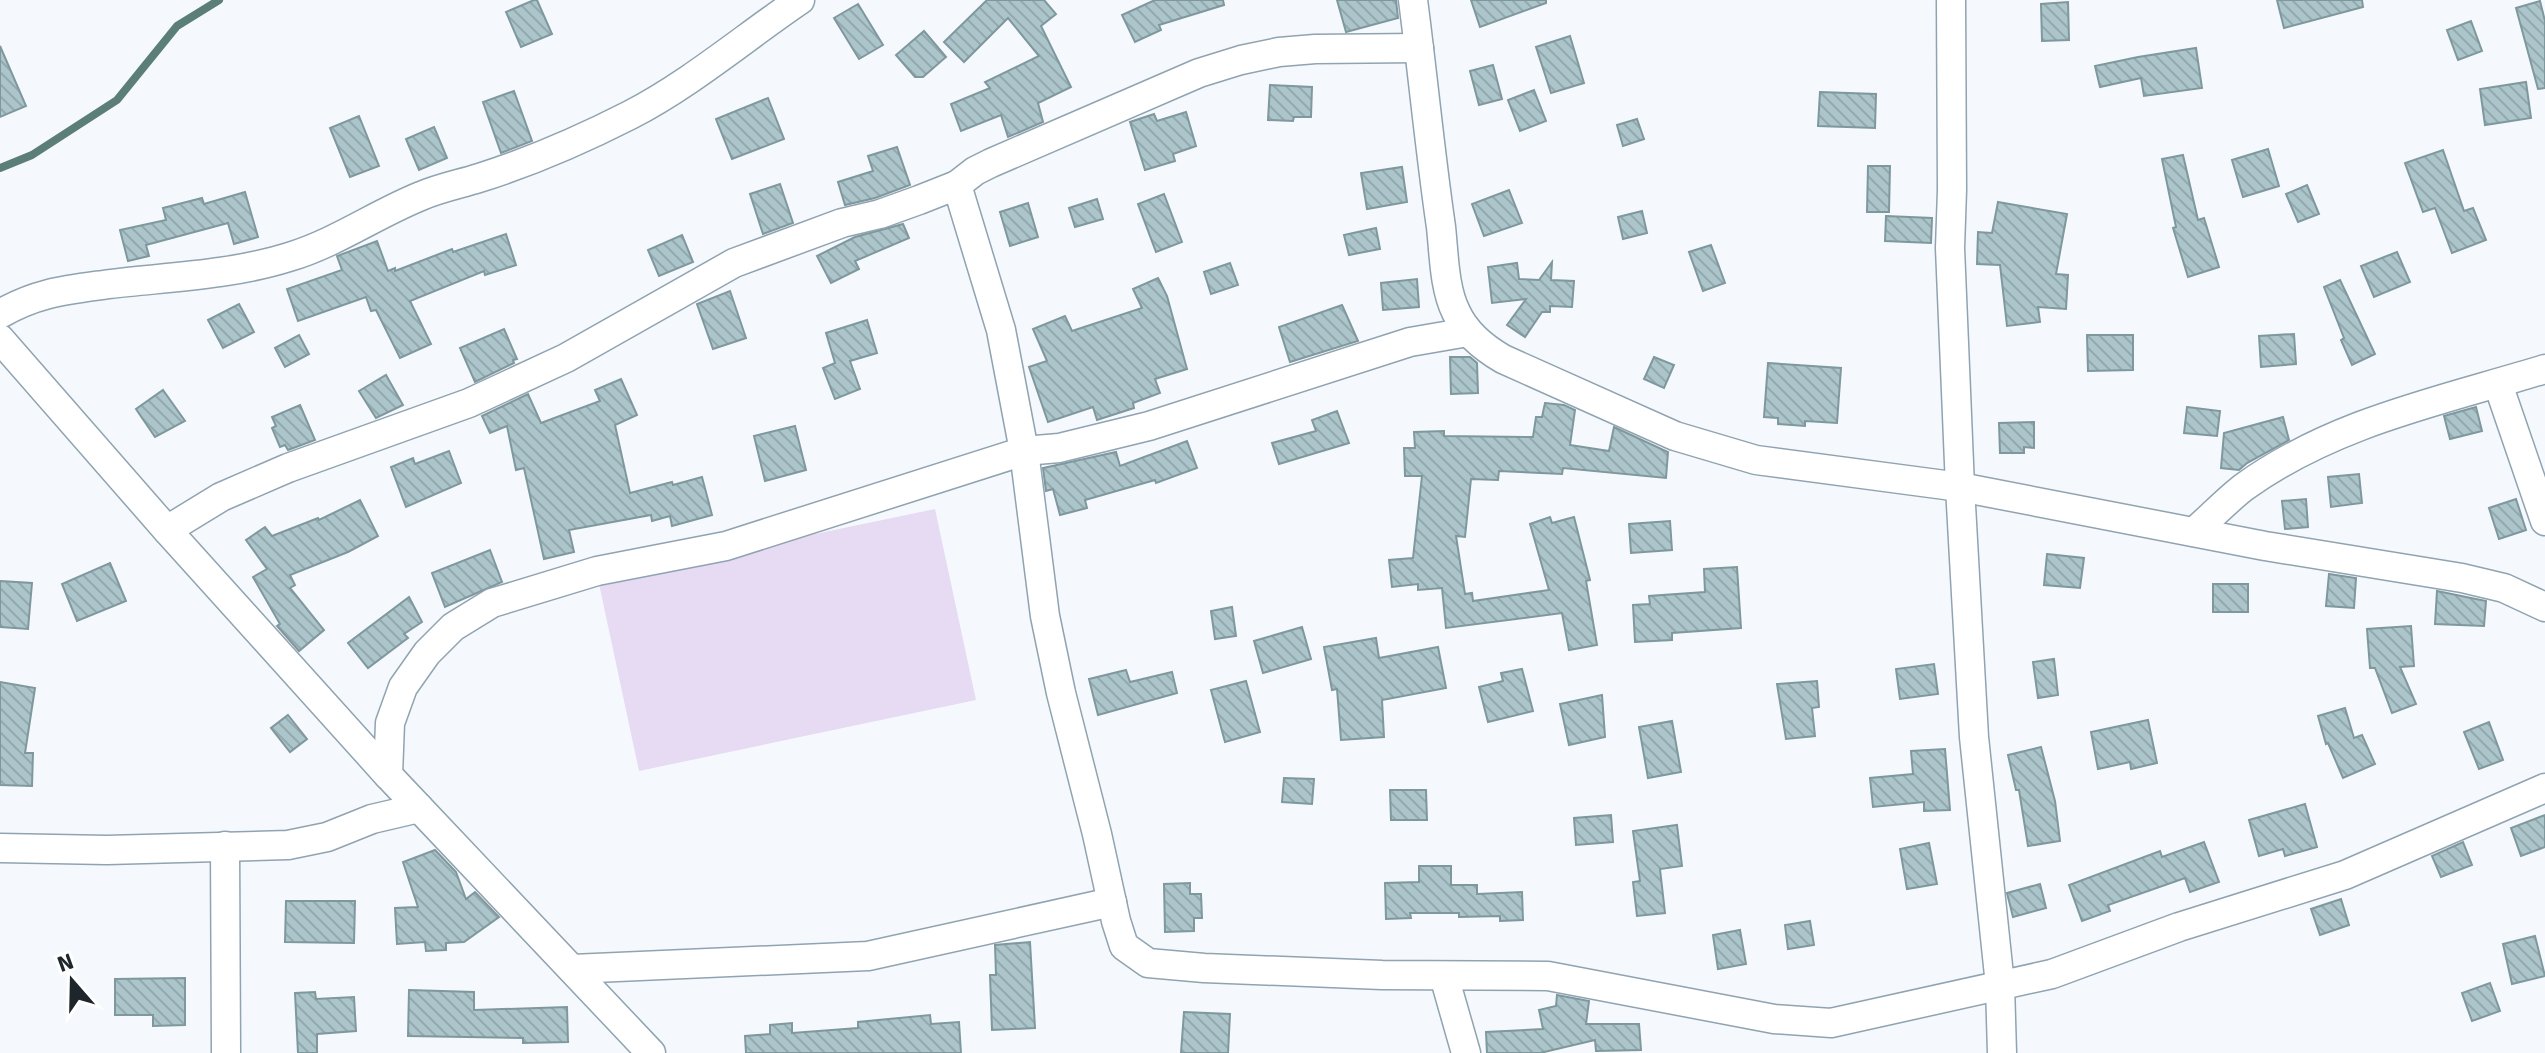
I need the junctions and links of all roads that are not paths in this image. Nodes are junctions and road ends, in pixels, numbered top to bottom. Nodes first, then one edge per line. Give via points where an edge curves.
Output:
1 (800, 0) edge
2 (1413, 0) edge
3 (1951, 0) edge
4 (1419, 48) junction
5 (957, 185) junction
6 (0, 314) edge
7 (1468, 332) junction
8 (0, 339) edge
9 (2545, 369) edge
10 (2498, 384) junction
11 (1024, 451) junction
12 (1960, 487) junction
13 (2545, 521) edge
14 (167, 530) junction
15 (2194, 532) junction
16 (2545, 607) edge
17 (388, 775) junction
18 (2545, 788) edge
19 (419, 808) junction
20 (225, 846) junction
21 (0, 848) edge
22 (1112, 902) junction
23 (572, 969) junction
24 (1444, 976) junction
25 (2000, 985) junction
26 (226, 1053) edge
27 (651, 1053) edge
28 (1466, 1053) edge
29 (2002, 1053) edge

1 - 6 street via 632,114 529,160 424,194 321,246 288,258 193,276 55,291
2 - 4 street
3 - 12 street via 1950,248
4 - 5 street via 1315,49 1241,60 991,163
4 - 7 street via 1449,285 1455,311
5 - 11 street via 1001,330
5 - 14 street via 734,263 552,365 469,403 234,491
7 - 11 street via 1410,342 1149,426
7 - 12 street via 1503,359 1675,436 1756,460
8 - 14 street
9 - 10 street
10 - 13 street
10 - 15 street via 2368,422 2296,455 2244,488
11 - 17 street via 726,546 597,571 492,603 453,627 403,687 390,723
11 - 22 street via 1045,616
12 - 15 street
12 - 25 street via 1974,737
14 - 17 street
15 - 16 street via 2462,578 2504,588
17 - 19 street
18 - 25 street via 2345,875 2052,974
19 - 20 street via 288,845
19 - 23 street
20 - 21 street
20 - 26 street
22 - 23 street via 868,956
22 - 24 street via 1124,946 1148,963
23 - 27 street
24 - 25 street via 1548,976 1774,1019 1831,1023
24 - 28 street
25 - 29 street

